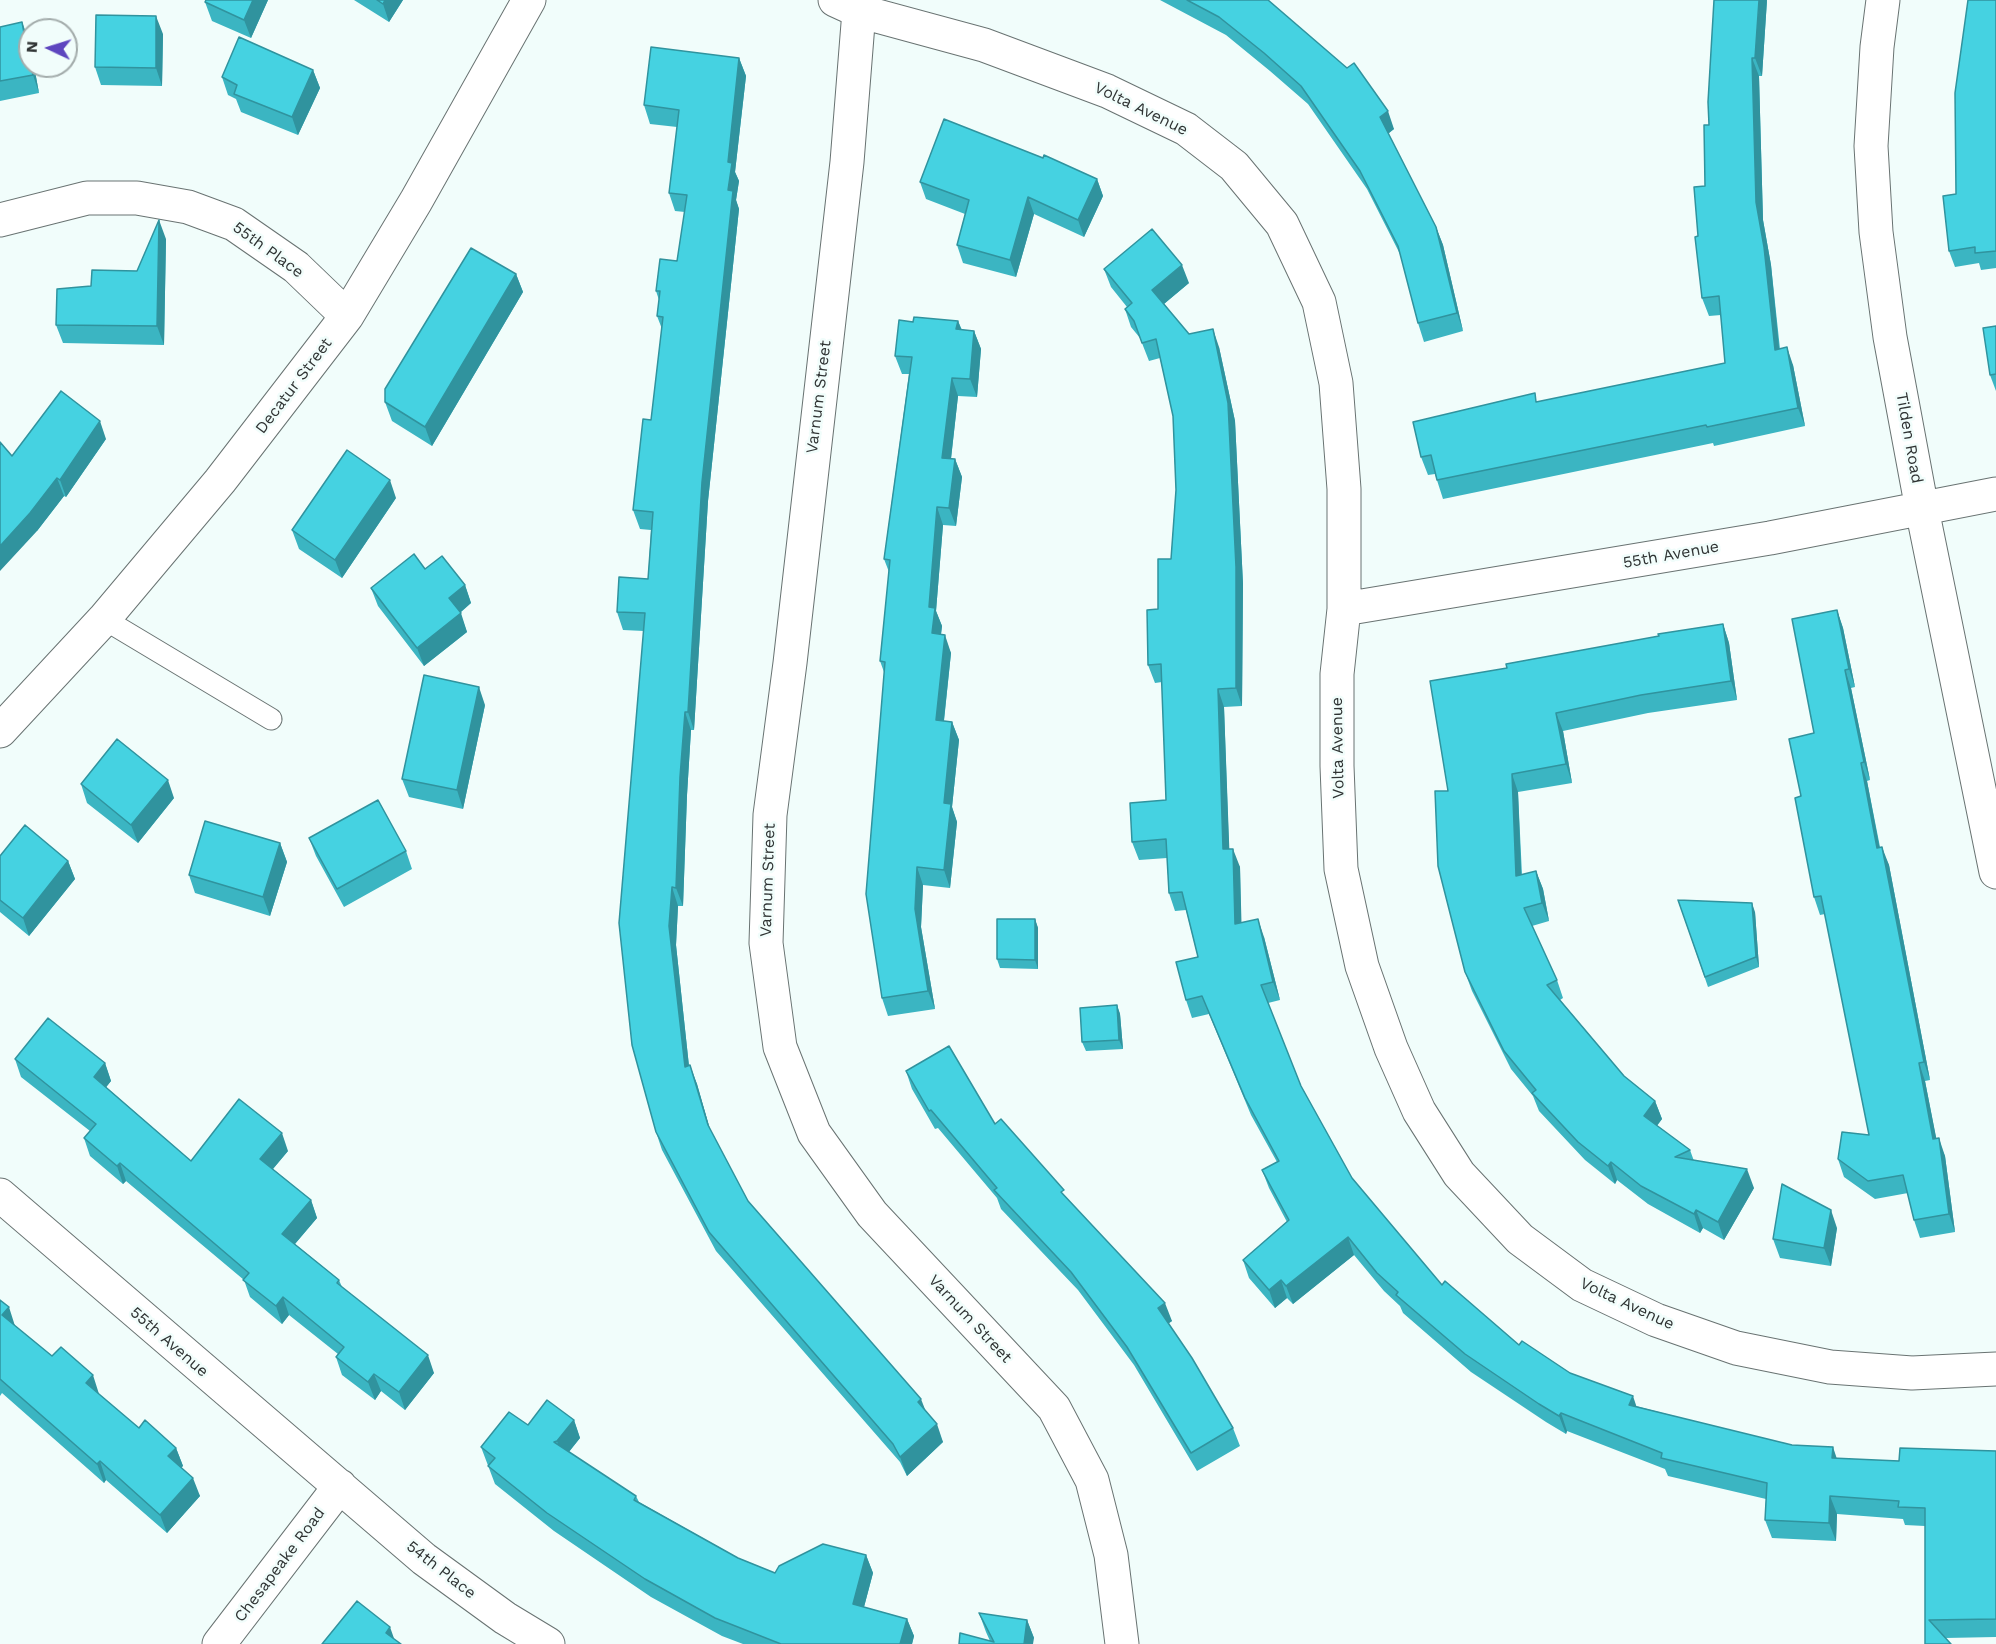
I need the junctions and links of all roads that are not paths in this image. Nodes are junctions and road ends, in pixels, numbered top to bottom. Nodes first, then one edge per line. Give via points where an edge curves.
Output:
1 (529, 0) edge
2 (1883, 0) edge
3 (847, 5) edge
4 (0, 220) edge
5 (347, 316) junction
6 (1996, 494) edge
7 (1922, 509) junction
8 (1344, 609) junction
9 (104, 619) junction
10 (271, 719) dead end
11 (0, 731) edge
12 (1996, 872) edge
13 (0, 1195) edge
14 (1996, 1369) edge
15 (340, 1486) junction
16 (219, 1644) edge
17 (548, 1644) edge
18 (1122, 1644) edge

1 - 5 street, Decatur Street
2 - 7 street, Tilden Road via 1871,146 1876,232 1890,337
3 - 8 street, Volta Avenue via 984,45 1107,91 1186,129 1234,166 1282,224 1319,302 1336,383 1344,489
3 - 18 street, Varnum Street via 847,162 770,815 766,943 780,1047 814,1132 872,1214 1054,1408 1092,1480 1111,1555
4 - 5 street, 55th Place via 87,198 137,198 188,207 234,224 296,267
5 - 9 street, Decatur Street via 220,481
6 - 7 street, 55th Avenue
7 - 8 street, 55th Avenue
7 - 12 street, Tilden Road
8 - 14 street, Volta Avenue via 1337,674 1341,869 1362,966 1391,1048 1419,1111 1459,1174 1520,1239 1582,1285 1656,1320 1736,1348 1830,1367 1912,1372
9 - 10 lane
9 - 11 street, Decatur Street
13 - 15 street, 55th Avenue
15 - 16 street, Chesapeake Road
15 - 17 street, 54th Place via 424,1559

